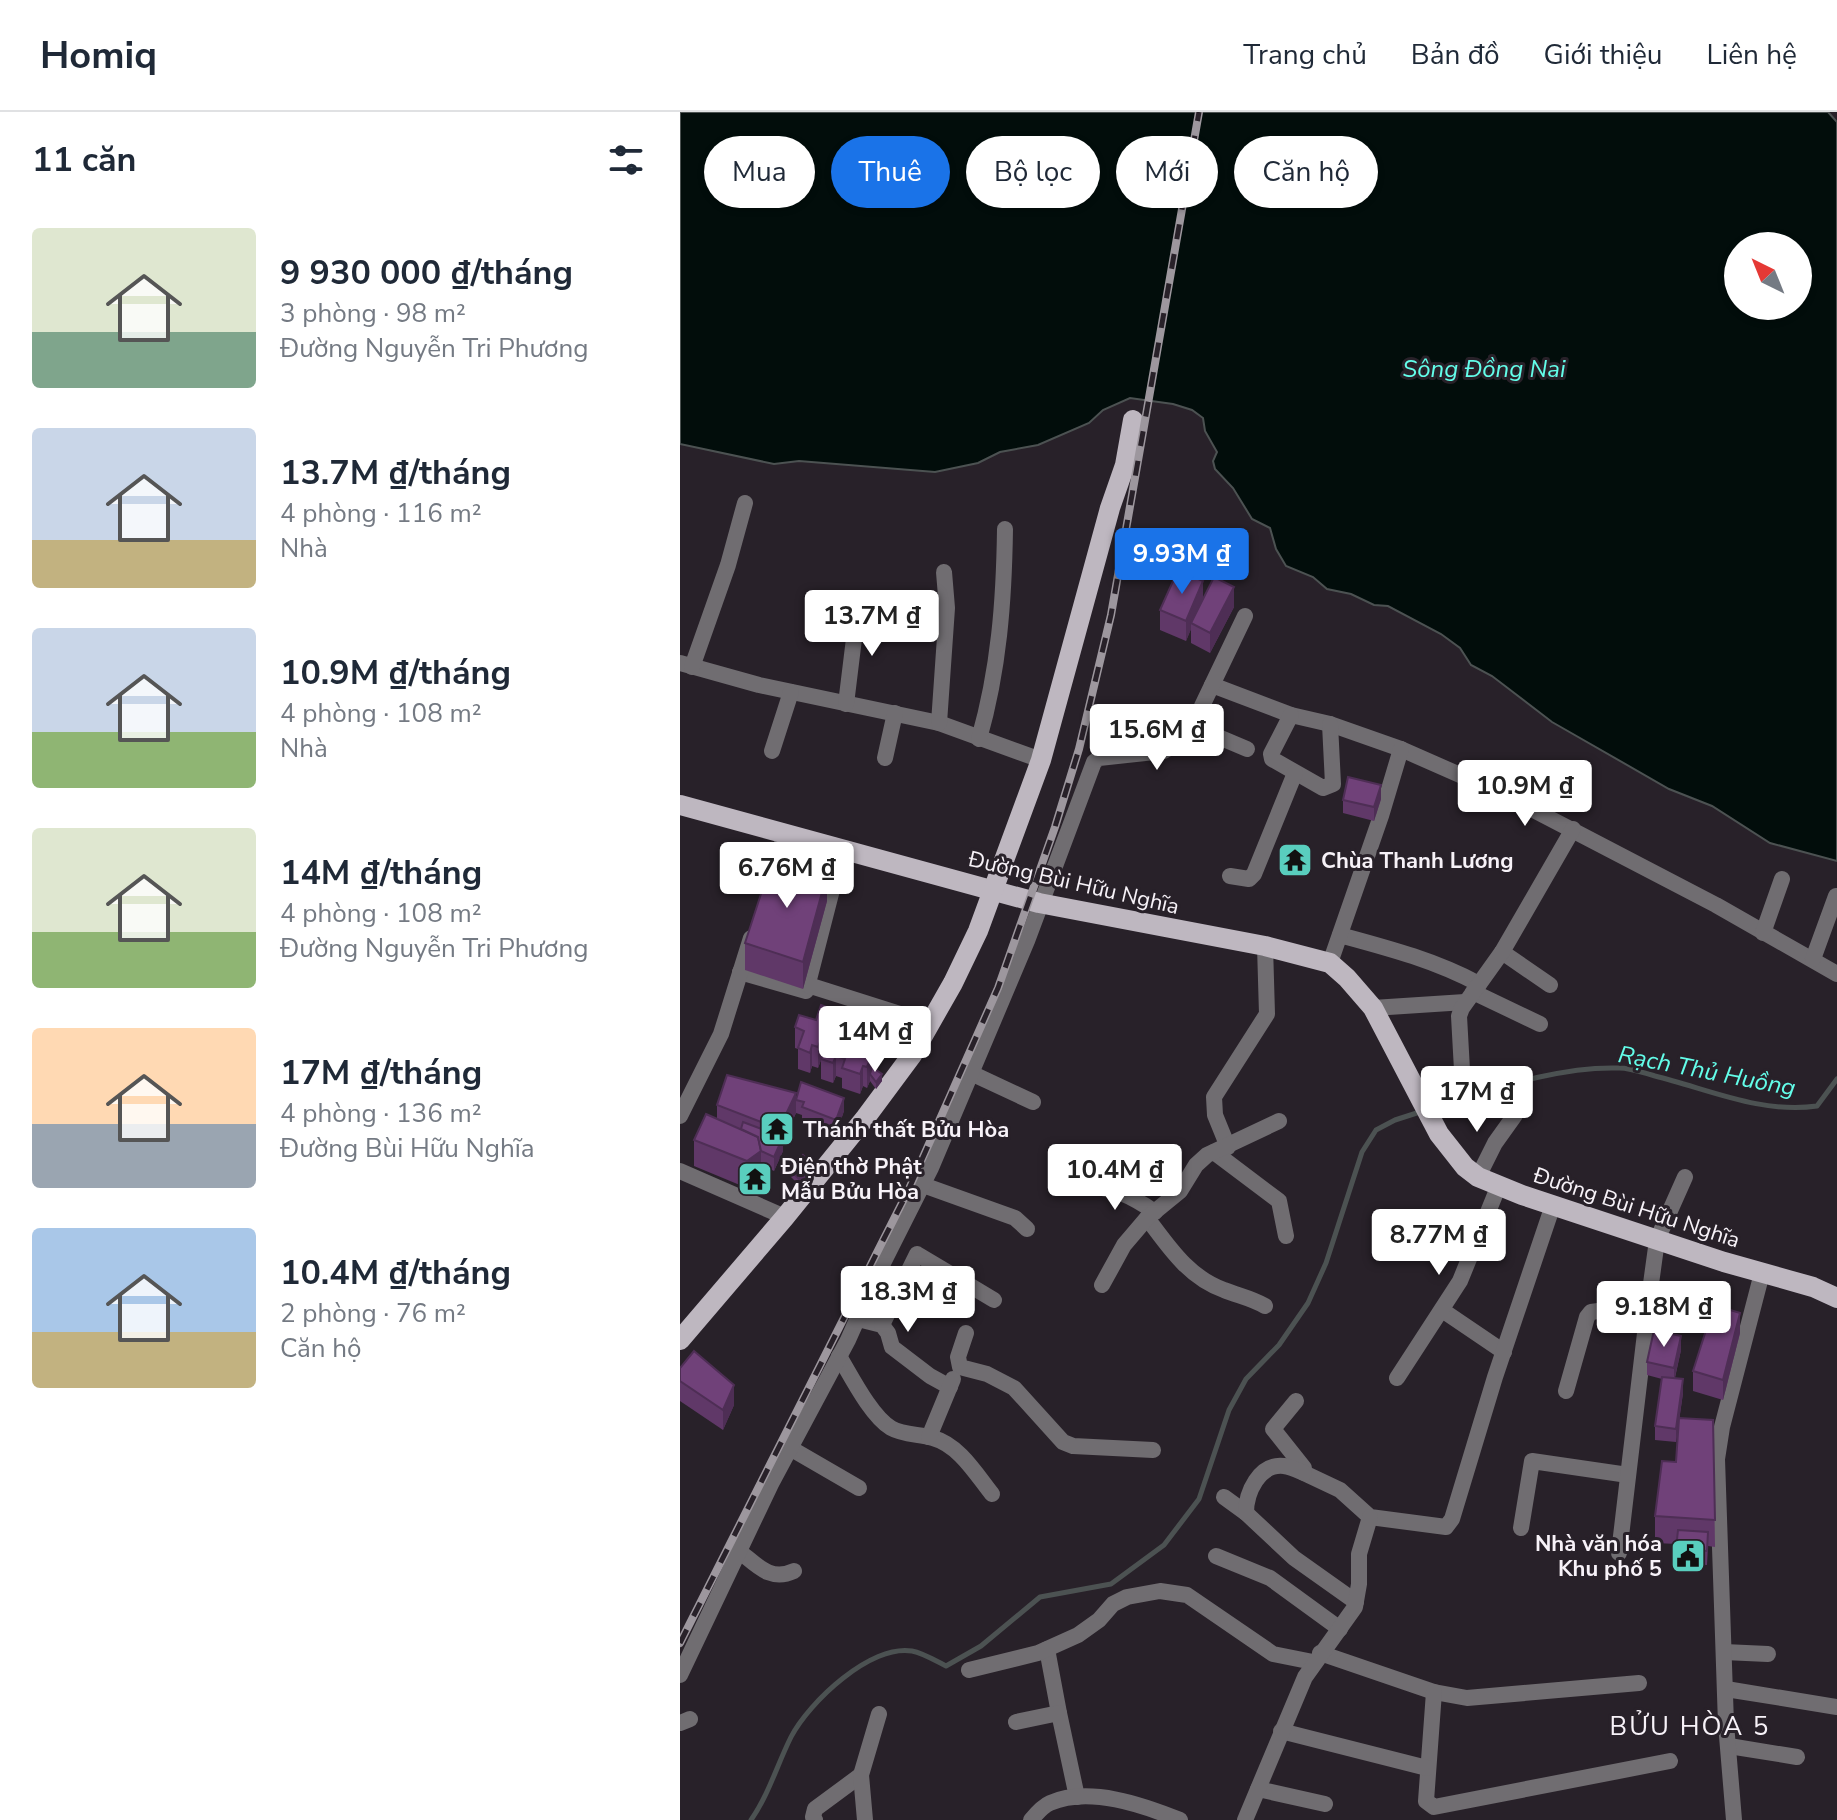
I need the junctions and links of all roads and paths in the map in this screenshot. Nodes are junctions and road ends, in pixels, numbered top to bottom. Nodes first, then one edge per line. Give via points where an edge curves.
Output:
1 (1129, 418) dead end
2 (745, 503) dead end
3 (1005, 529) dead end
4 (944, 572) dead end
5 (858, 606) dead end
6 (1245, 616) dead end
7 (686, 665) edge
8 (1212, 685) junction
9 (791, 692) junction
10 (846, 704) junction
11 (895, 713) junction
12 (1291, 715) junction
13 (939, 723) junction
14 (1330, 724) junction
15 (1195, 727) junction
16 (979, 739) junction
17 (1247, 749) dead end
18 (1401, 749) junction
19 (772, 751) dead end
20 (885, 758) dead end
21 (1041, 760) junction
22 (1295, 773) junction
23 (680, 805) edge
24 (1573, 829) junction
25 (785, 834) junction
26 (842, 851) junction
27 (1230, 876) dead end
28 (1782, 879) dead end
29 (767, 889) edge
30 (993, 890) junction
31 (1836, 896) edge
32 (1039, 903) junction
33 (758, 916) edge
34 (1763, 933) junction
35 (1340, 935) junction
36 (1265, 946) junction
37 (1502, 952) junction
38 (1813, 959) junction
39 (1330, 963) junction
40 (740, 972) junction
41 (1837, 974) edge
42 (808, 985) junction
43 (1550, 985) dead end
44 (1472, 993) junction
45 (1373, 1008) junction
46 (931, 1024) junction
47 (1540, 1024) dead end
48 (1462, 1070) dead end
49 (973, 1074) junction
50 (1033, 1102) dead end
51 (1515, 1115) dead end
52 (680, 1116) edge
53 (1279, 1121) dead end
54 (1221, 1150) junction
55 (680, 1171) edge
56 (1478, 1177) junction
57 (1685, 1177) dead end
58 (923, 1185) junction
59 (1499, 1185) junction
60 (1083, 1186) dead end
61 (1553, 1205) junction
62 (1151, 1215) junction
63 (785, 1217) junction
64 (1027, 1229) dead end
65 (1286, 1236) dead end
66 (1657, 1240) junction
67 (1762, 1273) junction
68 (1102, 1285) dead end
69 (1650, 1291) junction
70 (1837, 1298) edge
71 (994, 1300) dead end
72 (1265, 1306) dead end
73 (1442, 1310) junction
74 (858, 1319) junction
75 (882, 1325) junction
76 (966, 1333) dead end
77 (680, 1340) edge
78 (1504, 1352) junction
79 (839, 1356) junction
80 (960, 1367) junction
81 (1397, 1378) dead end
82 (950, 1387) junction
83 (1566, 1391) dead end
84 (1296, 1401) dead end
85 (929, 1437) junction
86 (790, 1448) junction
87 (1153, 1450) dead end
88 (1304, 1473) junction
89 (1628, 1475) junction
90 (859, 1488) dead end
91 (992, 1494) dead end
92 (1224, 1497) dead end
93 (1246, 1513) junction
94 (1370, 1517) junction
95 (1521, 1528) dead end
96 (739, 1551) junction
97 (1619, 1553) dead end
98 (1216, 1556) dead end
99 (794, 1571) dead end
100 (1356, 1602) junction
101 (1340, 1629) junction
102 (1047, 1649) junction
103 (1724, 1652) junction
104 (1768, 1654) dead end
105 (1317, 1658) junction
106 (969, 1670) dead end
107 (680, 1675) edge
108 (1639, 1683) dead end
109 (1726, 1689) junction
110 (1434, 1692) junction
111 (1837, 1707) edge
112 (1059, 1713) junction
113 (879, 1714) dead end
114 (1016, 1722) dead end
115 (1281, 1731) junction
116 (1729, 1746) junction
117 (1797, 1757) dead end
118 (1670, 1761) dead end
119 (1427, 1768) junction
120 (861, 1775) junction
121 (1258, 1789) junction
122 (1077, 1797) junction
123 (1325, 1804) dead end
124 (1153, 1815) edge
125 (815, 1820) edge
126 (865, 1820) edge
127 (1031, 1820) edge
128 (1180, 1820) edge
129 (1245, 1820) edge
130 (1734, 1820) edge

1 - 21 main road via 1114,464 1110,508
2 - 7 street via 728,565
3 - 16 street via 998,657
4 - 13 street
5 - 10 street
6 - 8 street
7 - 9 street
8 - 12 street
8 - 15 street
9 - 10 street
9 - 19 street
10 - 11 street
11 - 13 street
11 - 20 street
12 - 14 street
12 - 22 street via 1271,754
13 - 16 street
14 - 18 street
14 - 22 street via 1333,784 1323,788
15 - 17 street
15 - 32 street via 1164,751 1094,762
16 - 21 street
18 - 24 street
18 - 35 street
21 - 30 main road
22 - 27 street via 1254,874 1249,879
23 - 25 main road, Đường Bùi Hữu Nghĩa
24 - 34 street
24 - 37 street
25 - 26 main road, Đường Bùi Hữu Nghĩa
25 - 29 street
26 - 30 main road, Đường Bùi Hữu Nghĩa
26 - 42 street
28 - 34 street
30 - 32 main road, Đường Bùi Hữu Nghĩa
30 - 46 main road
31 - 38 street
32 - 36 main road, Đường Bùi Hữu Nghĩa
32 - 49 street
33 - 40 street
34 - 38 street
35 - 39 street
35 - 44 street via 1418,957
36 - 39 main road, Đường Bùi Hữu Nghĩa
36 - 54 street via 1267,1014 1214,1097
37 - 43 street
37 - 44 street
38 - 41 street
39 - 45 main road
40 - 42 street via 803,992
40 - 52 street via 721,1034
42 - 46 street
44 - 45 street
44 - 47 street
44 - 48 street via 1459,1016
45 - 56 main road, Đường Bùi Hữu Nghĩa via 1439,1134
46 - 63 main road via 866,1117
49 - 50 street
49 - 58 street
51 - 56 street
53 - 54 street
54 - 62 street via 1196,1165 1180,1191
54 - 65 street via 1279,1201
55 - 63 street
56 - 59 main road, Đường Bùi Hữu Nghĩa
57 - 66 street
58 - 64 street via 1015,1218
58 - 74 street
59 - 61 main road, Đường Bùi Hữu Nghĩa
59 - 73 street via 1460,1281
60 - 62 street via 1131,1195
61 - 66 main road, Đường Bùi Hữu Nghĩa
61 - 78 street
62 - 68 street via 1124,1245
62 - 72 street via 1183,1265 1225,1291
63 - 77 main road
66 - 67 main road, Đường Bùi Hữu Nghĩa
66 - 69 street
67 - 70 main road, Đường Bùi Hữu Nghĩa
67 - 103 street via 1719,1444
69 - 83 street via 1634,1306 1591,1312
69 - 89 street
71 - 75 street via 917,1254
73 - 78 street
73 - 81 street
74 - 75 street
74 - 79 street
75 - 82 street via 892,1347
76 - 80 street
78 - 94 street via 1449,1524
79 - 85 street via 881,1420 892,1429
79 - 86 street
80 - 82 street
80 - 87 street via 1014,1388 1068,1445
82 - 85 street
84 - 88 street via 1273,1429
85 - 91 street via 964,1458
86 - 90 street
86 - 96 street
88 - 93 street via 1281,1466 1266,1470 1248,1494
88 - 94 street via 1340,1490
89 - 95 street via 1532,1461
89 - 97 street
92 - 93 street
93 - 100 street via 1294,1558
94 - 100 street via 1359,1554
96 - 99 street via 767,1574
96 - 107 street
98 - 101 street via 1270,1578
100 - 101 street
101 - 105 street
102 - 105 street via 1078,1635 1127,1597 1168,1591 1202,1603 1273,1654
102 - 106 street
102 - 112 street
103 - 104 street
103 - 109 street
105 - 110 street
105 - 115 street
108 - 110 street via 1492,1698
109 - 111 street
109 - 116 street
110 - 119 street
112 - 114 street
112 - 122 street
113 - 120 street
115 - 119 street
115 - 121 street
116 - 117 street
116 - 130 street
118 - 119 street via 1434,1807 1426,1801
120 - 125 street via 815,1809
120 - 126 street
121 - 123 street
121 - 129 street
122 - 124 street via 1098,1797
122 - 127 street via 1048,1803
124 - 128 street

